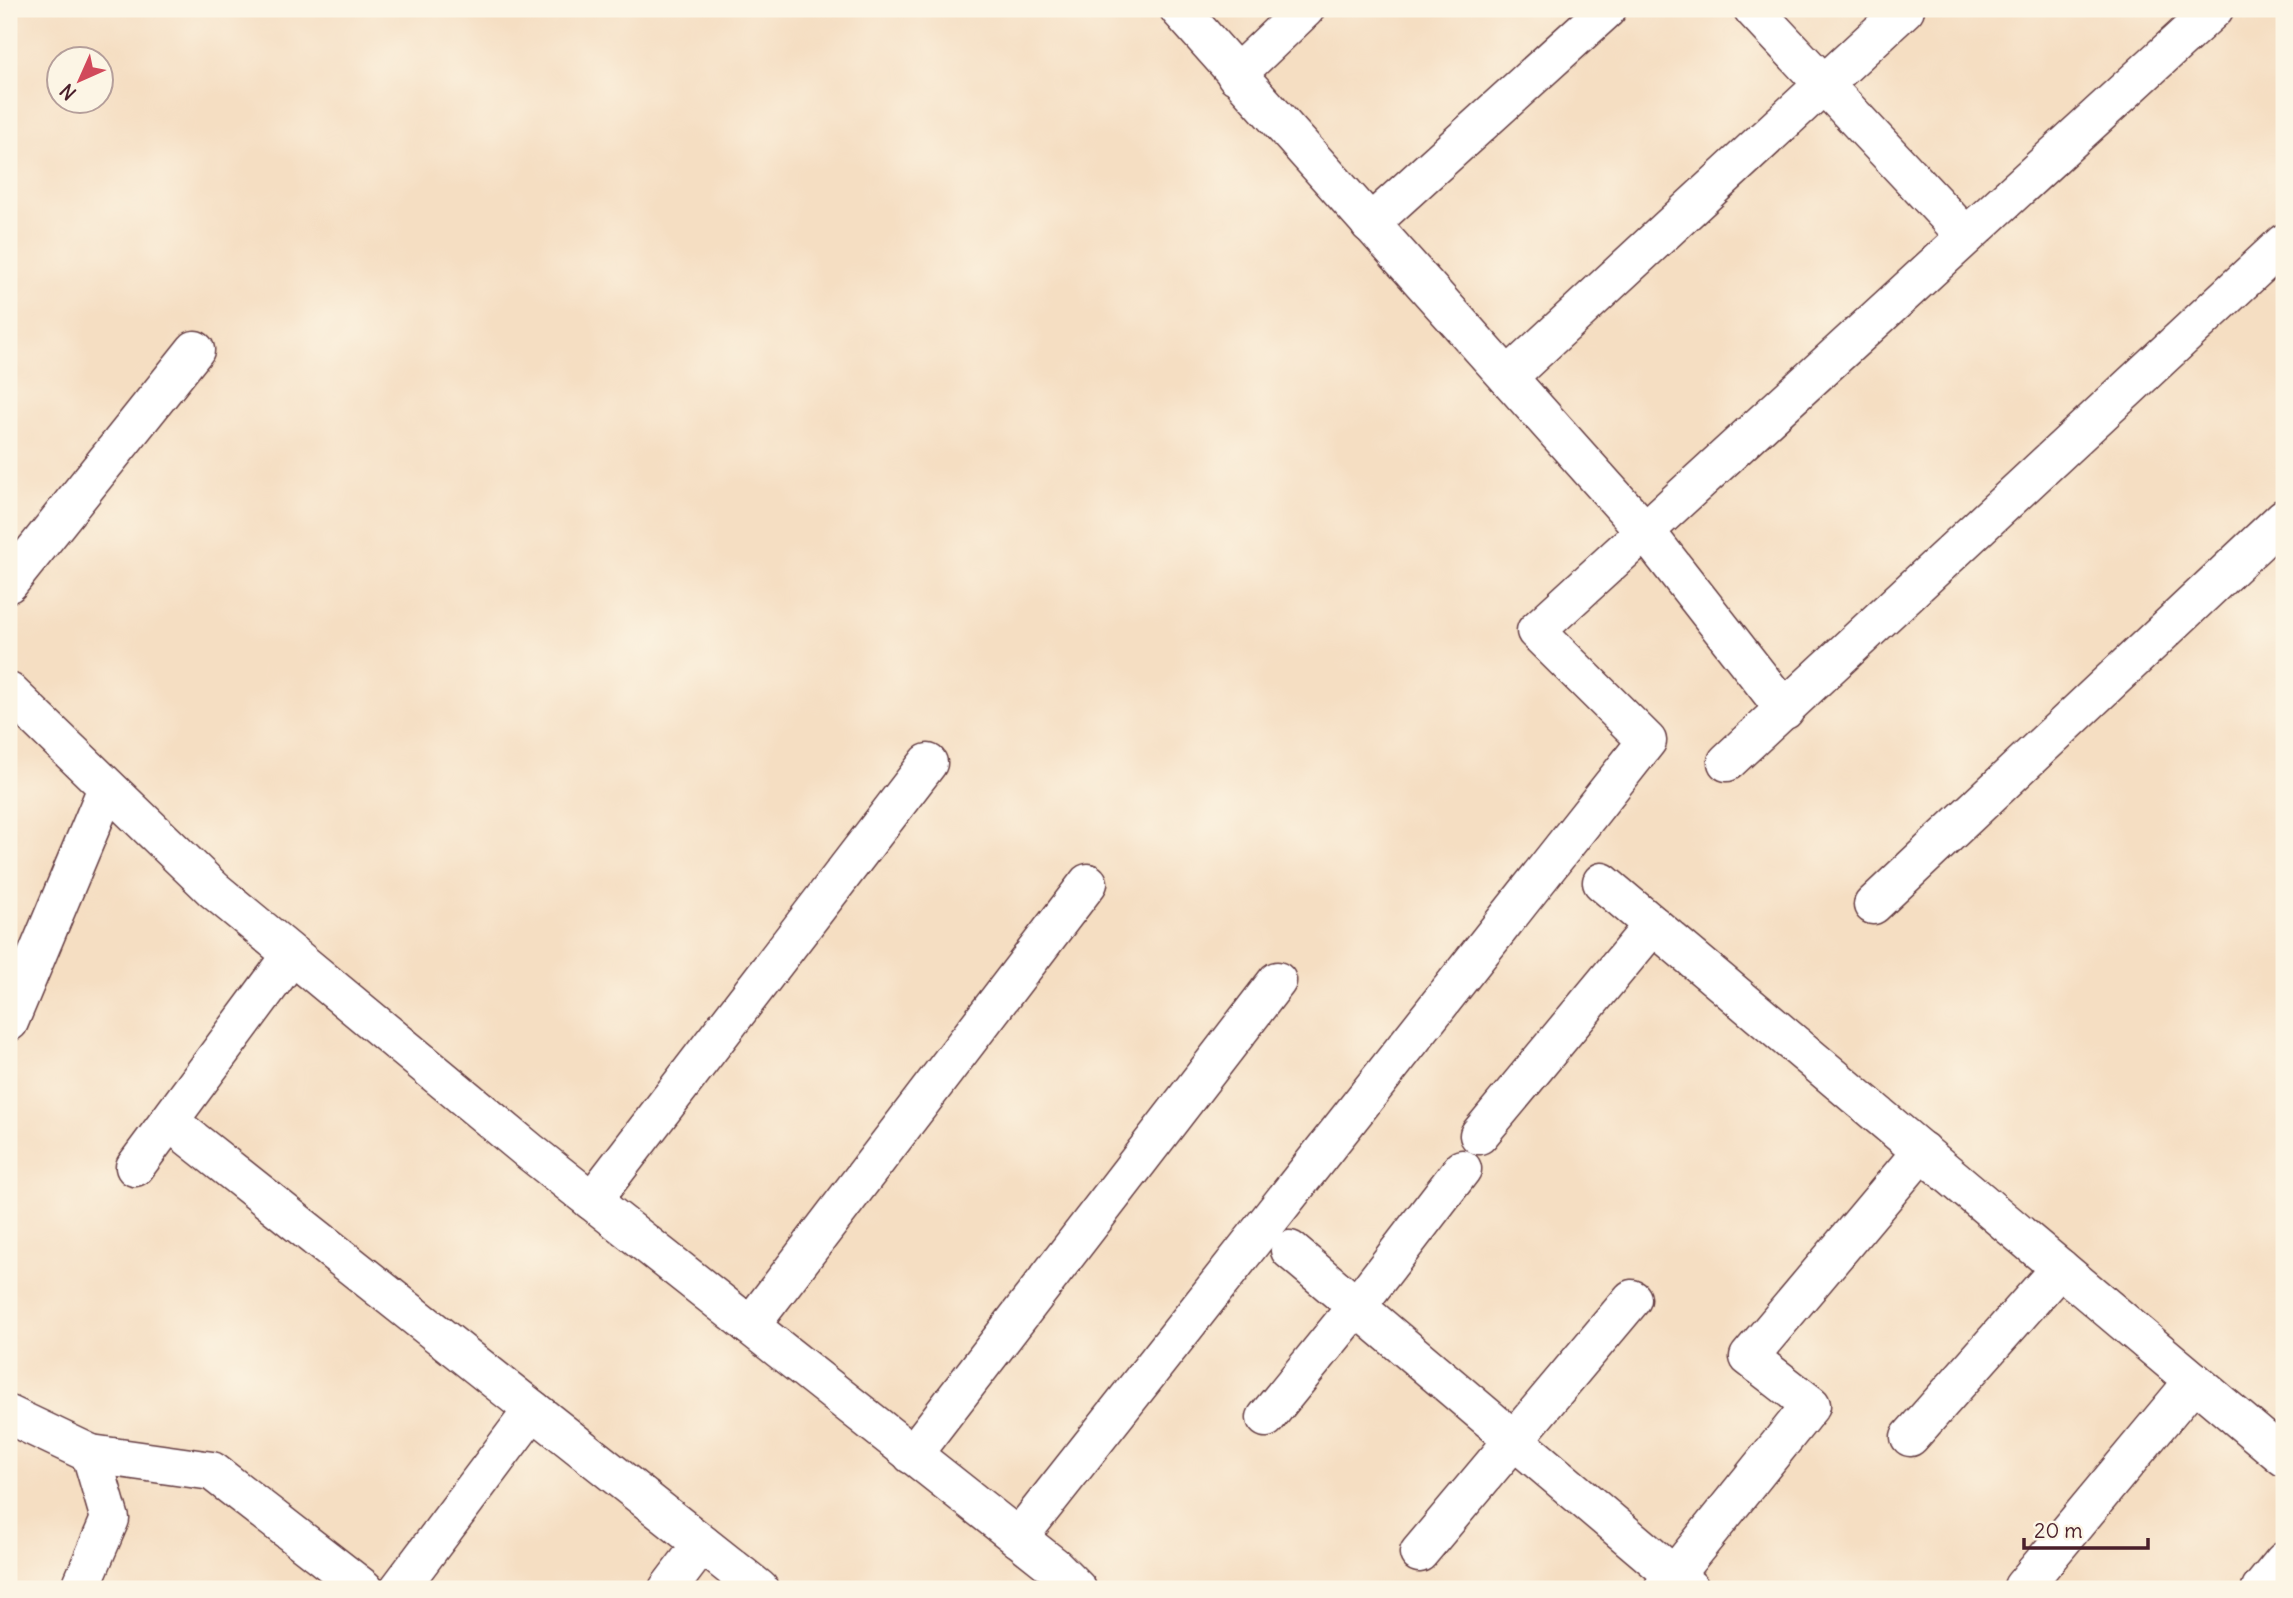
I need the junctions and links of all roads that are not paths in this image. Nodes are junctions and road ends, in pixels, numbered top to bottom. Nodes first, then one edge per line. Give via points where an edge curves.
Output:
1 (1179, 9) edge
2 (1305, 9) edge
3 (1607, 9) edge
4 (1754, 9) edge
5 (1905, 9) edge
6 (2214, 9) edge
7 (1236, 75) junction
8 (1824, 84) junction
9 (1370, 224) junction
10 (1966, 236) junction
11 (2284, 243) edge
12 (195, 349) dead end
13 (1508, 377) junction
14 (2284, 518) edge
15 (1645, 531) junction
16 (9, 583) edge
17 (9, 691) edge
18 (1785, 710) junction
19 (1727, 762) dead end
20 (928, 763) dead end
21 (107, 788) junction
22 (1602, 882) dead end
23 (1088, 883) dead end
24 (1873, 905) dead end
25 (1653, 925) junction
26 (292, 955) junction
27 (1277, 981) dead end
28 (9, 1022) edge
29 (170, 1122) junction
30 (1479, 1135) dead end
31 (1922, 1151) junction
32 (135, 1167) dead end
33 (1462, 1169) dead end
34 (592, 1201) junction
35 (1290, 1250) dead end
36 (2060, 1268) junction
37 (1632, 1299) dead end
38 (1357, 1306) junction
39 (750, 1326) junction
40 (2194, 1381) junction
41 (533, 1410) junction
42 (9, 1415) edge
43 (1266, 1418) dead end
44 (1910, 1437) dead end
45 (1514, 1440) junction
46 (91, 1454) junction
47 (912, 1455) junction
48 (2284, 1457) edge
49 (1018, 1538) junction
50 (702, 1544) junction
51 (1419, 1553) dead end
52 (2284, 1561) edge
53 (1676, 1585) edge
54 (2023, 1587) dead end
55 (80, 1589) edge
56 (364, 1589) edge
57 (399, 1589) edge
58 (668, 1589) edge
59 (758, 1589) edge
60 (1077, 1589) edge
61 (2261, 1589) edge

1 - 7 street
2 - 7 street
3 - 9 street
4 - 8 street
5 - 8 street
6 - 10 street
7 - 9 street
8 - 10 street
8 - 13 street
9 - 13 street
10 - 15 street
11 - 18 street
12 - 16 street
13 - 15 street
14 - 24 street
15 - 18 street
15 - 49 street via 1536,631 1647,741
17 - 21 street
18 - 19 street
20 - 34 street
21 - 26 street via 214,890
21 - 28 street
22 - 25 street
23 - 39 street
25 - 30 street
25 - 31 street
26 - 29 street
26 - 34 street
27 - 47 street
29 - 32 street
29 - 41 street
31 - 36 street
31 - 53 street via 1749,1357 1811,1405
33 - 38 street
34 - 39 street
35 - 38 street
36 - 40 street
36 - 44 street
37 - 45 street
38 - 43 street
38 - 45 street
39 - 47 street
40 - 48 street
40 - 54 street
41 - 50 street
41 - 57 street
42 - 46 street
45 - 51 street
45 - 53 street
46 - 55 street via 110,1519
46 - 56 street via 212,1471
47 - 49 street
49 - 60 street
50 - 58 street
50 - 59 street
52 - 61 street

